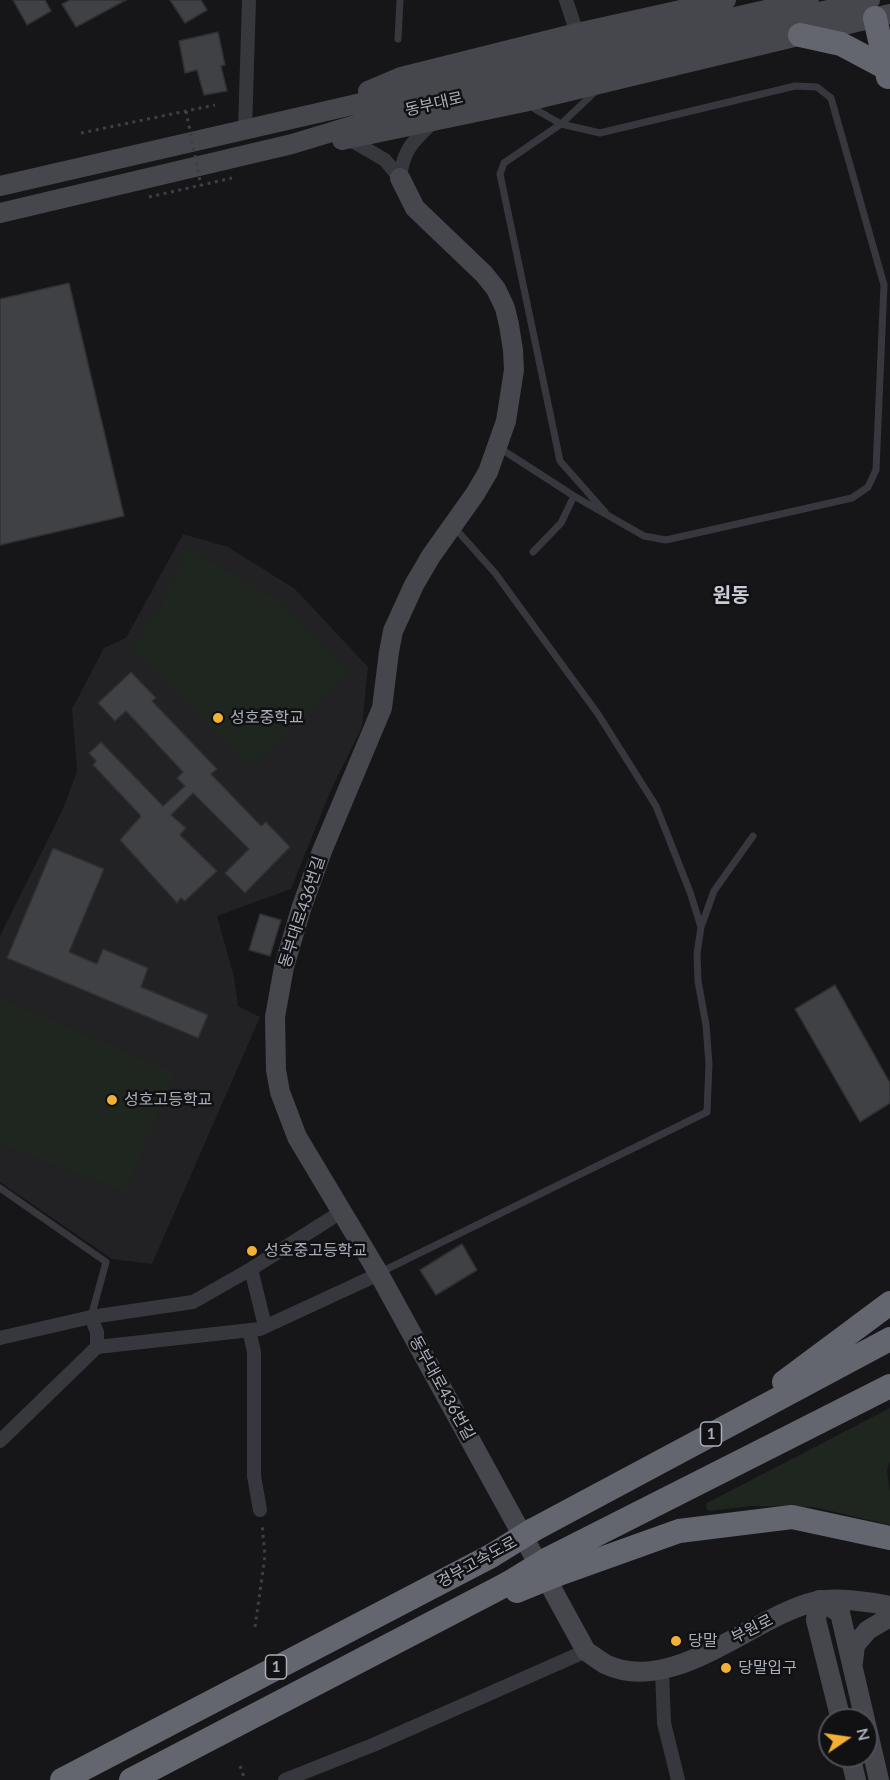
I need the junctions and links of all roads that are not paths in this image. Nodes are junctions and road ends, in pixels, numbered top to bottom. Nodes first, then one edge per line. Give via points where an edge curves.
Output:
1 (249, 0) edge
2 (400, 0) edge
3 (566, 0) edge
4 (726, 0) edge
5 (809, 0) edge
6 (876, 8) edge
7 (577, 33) junction
8 (800, 35) junction
9 (398, 39) dead end
10 (620, 51) junction
11 (888, 75) edge
12 (604, 82) junction
13 (524, 102) junction
14 (324, 110) junction
15 (433, 122) junction
16 (561, 124) junction
17 (245, 129) junction
18 (349, 139) junction
19 (292, 144) junction
20 (400, 178) junction
21 (0, 186) edge
22 (0, 213) edge
23 (498, 447) junction
24 (574, 496) junction
25 (609, 516) junction
26 (452, 524) junction
27 (533, 552) dead end
28 (753, 836) dead end
29 (701, 927) junction
30 (0, 1188) edge
31 (341, 1212) junction
32 (251, 1269) junction
33 (379, 1274) junction
34 (890, 1303) edge
35 (91, 1317) junction
36 (265, 1326) junction
37 (249, 1330) junction
38 (0, 1338) edge
39 (890, 1339) edge
40 (97, 1347) junction
41 (890, 1386) edge
42 (720, 1430) junction
43 (0, 1441) edge
44 (261, 1510) road end
45 (890, 1538) edge
46 (552, 1567) junction
47 (819, 1600) junction
48 (890, 1606) edge
49 (890, 1617) edge
50 (586, 1650) junction
51 (852, 1665) junction
52 (662, 1671) junction
53 (838, 1708) edge
54 (863, 1708) edge
55 (62, 1780) edge
56 (131, 1780) edge
57 (285, 1780) edge
58 (678, 1780) edge

1 - 17 street
2 - 9 lane
3 - 7 street
4 - 7 main road, 동부대로
5 - 10 main road, 동부대로
6 - 8 main road, 동부대로
6 - 10 main road, 동부대로
6 - 11 highway
7 - 14 main road, 동부대로 via 401,77
8 - 11 highway via 841,44
8 - 12 main road, 동부대로
10 - 14 main road, 동부대로
10 - 19 main road, 동부대로
12 - 13 main road, 동부대로
12 - 16 lane
13 - 15 main road, 동부대로
13 - 16 lane
14 - 17 main road, 동부대로
15 - 18 main road, 동부대로
15 - 20 street via 411,143 402,161
16 - 25 lane via 504,164 500,174 560,461
16 - 25 lane via 600,133 795,86 817,87 831,98 884,285 876,470 868,488 852,498 666,540 644,536
17 - 21 main road, 동부대로
18 - 19 main road, 동부대로
18 - 20 street, 동부대로436번길 via 385,160
19 - 22 main road, 동부대로
20 - 23 main road, 동부대로436번길 via 415,208 484,274 505,308 514,370
23 - 24 lane
23 - 26 main road, 동부대로436번길 via 480,486
24 - 25 lane
24 - 27 lane via 561,523
26 - 29 lane via 495,573 598,714 656,806
26 - 31 main road, 동부대로436번길 via 414,585 393,631 382,708 308,890 279,992 274,1044 280,1092 297,1137
28 - 29 lane via 714,891
29 - 33 lane via 697,954 709,1064 707,1112
30 - 35 lane via 106,1262
31 - 32 street
31 - 33 main road, 동부대로436번길
32 - 35 street via 193,1302
32 - 36 street
33 - 36 street
33 - 50 main road, 동부대로436번길
34 - 42 highway
35 - 38 street
35 - 40 street
36 - 37 street
37 - 40 street
37 - 44 street via 254,1352 254,1476
39 - 42 highway, 경부고속도로 / 1
40 - 43 street
41 - 46 highway, 1
42 - 55 highway, 경부고속도로 / 1, bridge via 491,1556
45 - 46 highway via 792,1517 679,1531
46 - 56 highway, 1, bridge
47 - 48 main road, 부원로 via 868,1601
47 - 51 main road via 840,1613
47 - 52 main road, 부원로 via 782,1613 702,1655
47 - 53 main road via 816,1620
49 - 51 main road via 868,1630 855,1645
50 - 52 main road, 부원로 via 604,1663 620,1668
50 - 57 street
51 - 54 main road
52 - 58 street via 664,1723

